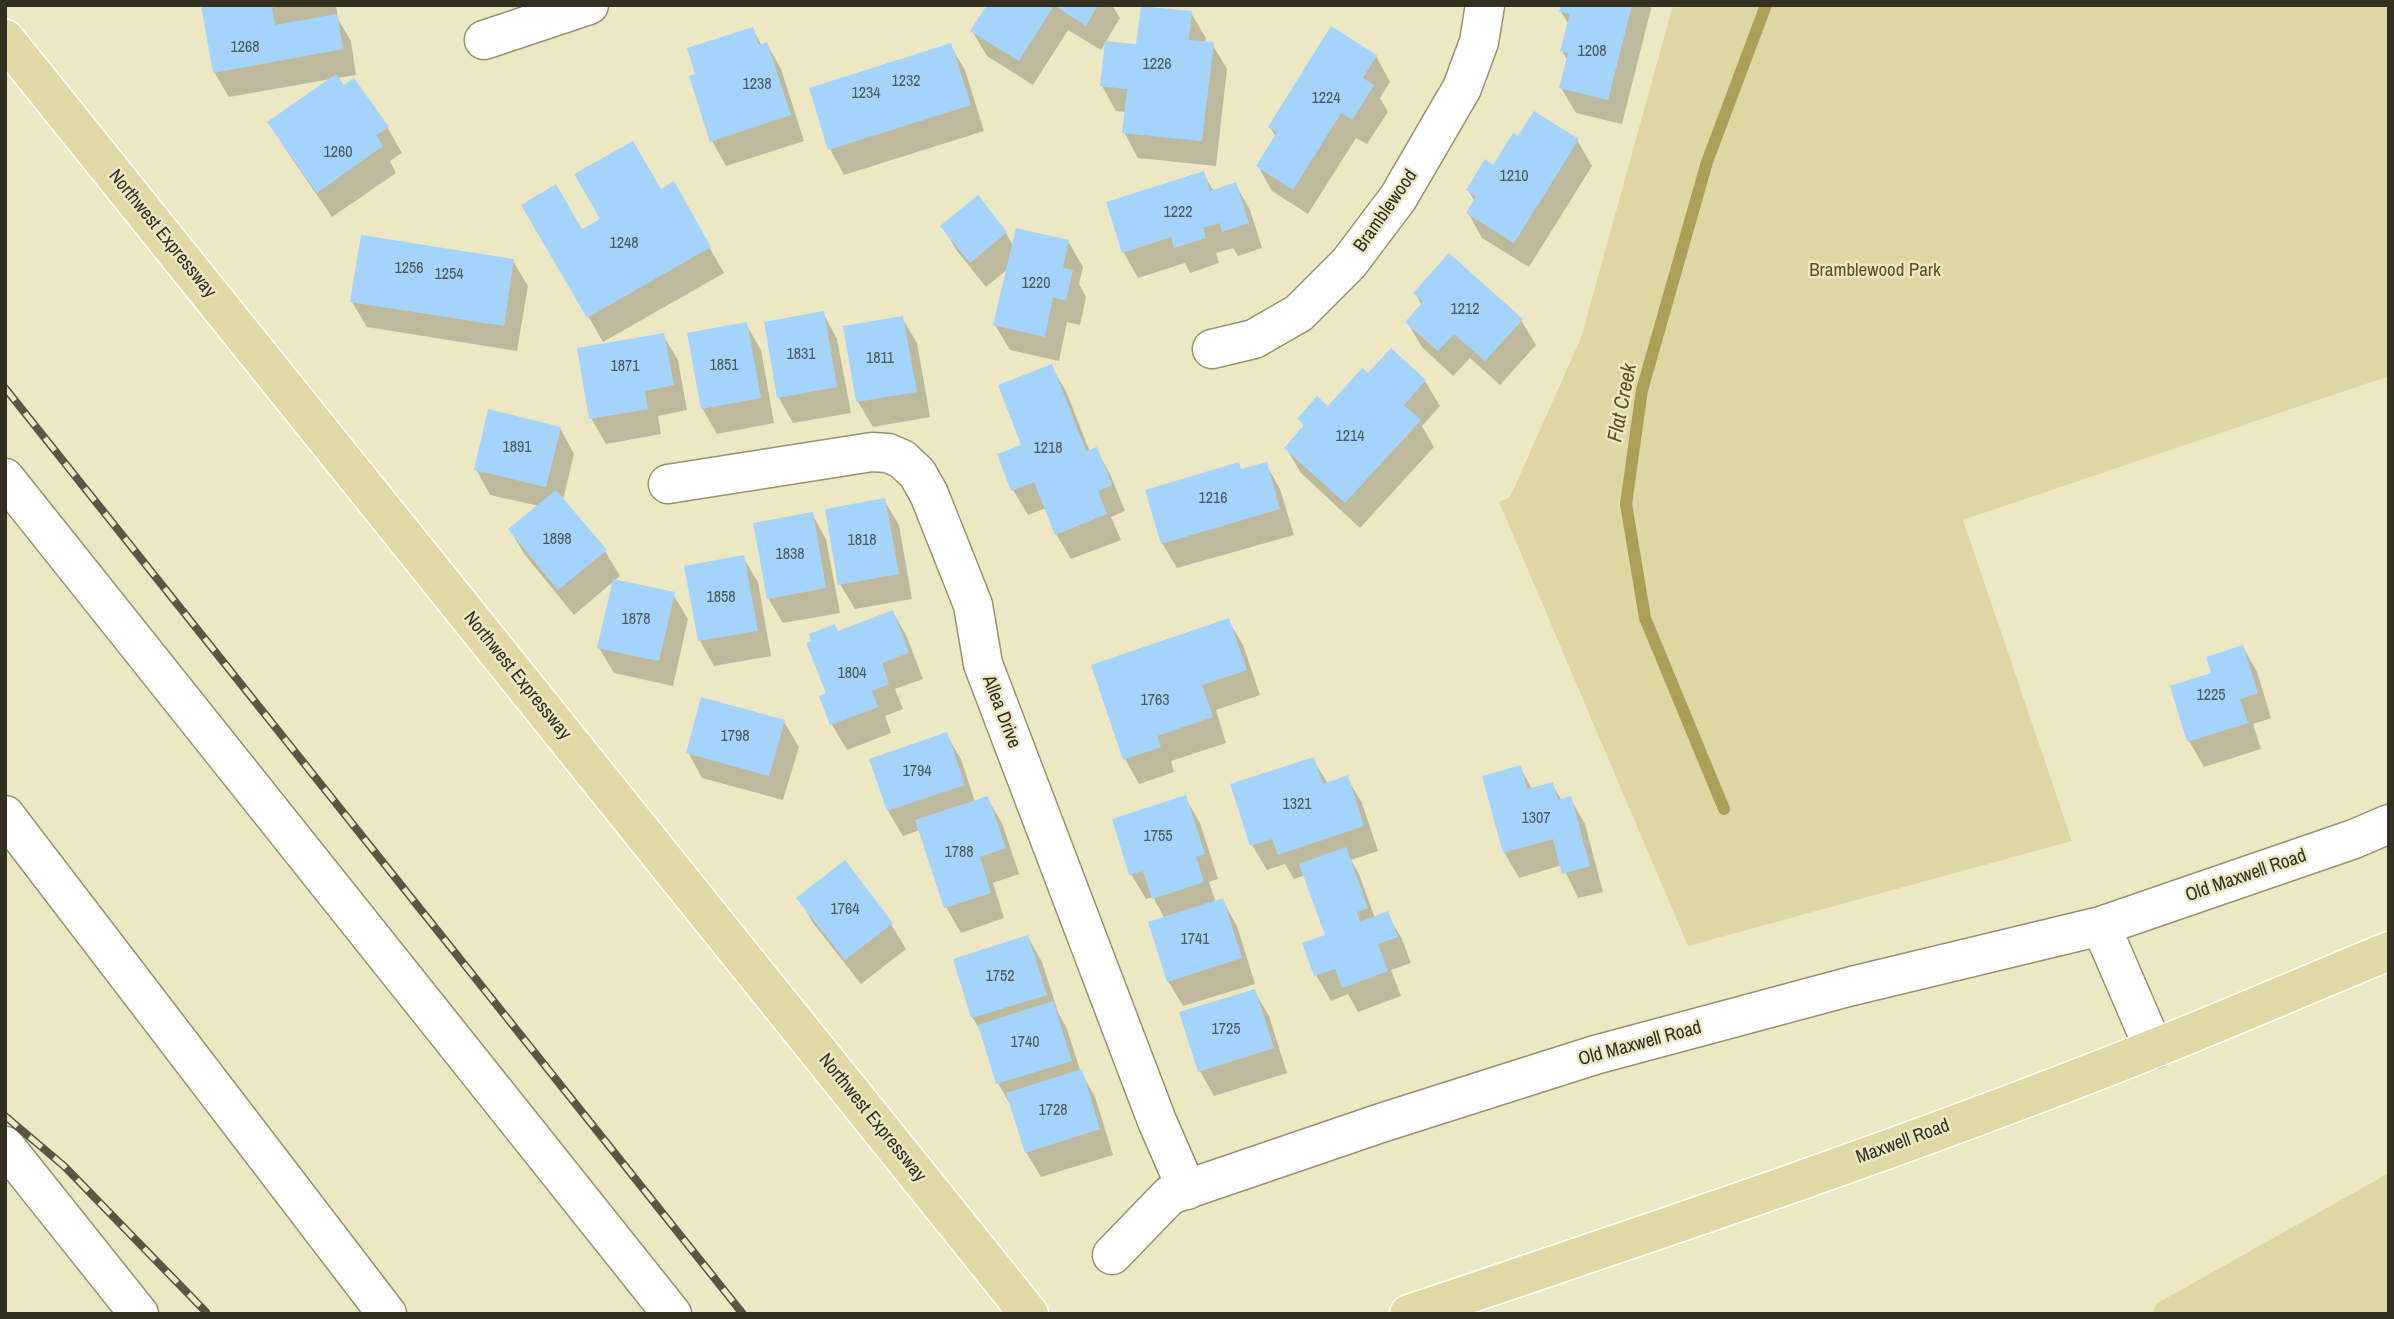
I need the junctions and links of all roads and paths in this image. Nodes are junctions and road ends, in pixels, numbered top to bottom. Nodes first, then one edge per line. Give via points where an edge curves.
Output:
1 (589, 5) edge
2 (1485, 5) edge
3 (5, 39) edge
4 (484, 40) dead end
5 (1212, 349) dead end
6 (5, 478) edge
7 (668, 484) dead end
8 (5, 814) edge
9 (2389, 824) edge
10 (2101, 926) junction
11 (2389, 951) edge
12 (2154, 1049) junction
13 (5, 1146) edge
14 (1187, 1190) junction
15 (1112, 1255) dead end
16 (139, 1314) edge
17 (387, 1314) edge
18 (672, 1314) edge
19 (1029, 1314) edge
20 (1409, 1314) edge

1 - 4 street
2 - 5 street, Bramblewood via 1479,43 1462,88 1398,198 1349,263 1299,313 1254,340
3 - 19 main road, Northwest Expressway
6 - 18 street
7 - 14 street, Allea Drive via 872,452 902,459 917,473 973,605 983,664
8 - 17 street
9 - 10 street, Old Maxwell Road
10 - 12 street
10 - 14 street, Old Maxwell Road via 1595,1055
11 - 12 main road, Maxwell Road
12 - 20 main road, Maxwell Road via 1671,1226
13 - 16 street
14 - 15 street, Old Maxwell Road via 1166,1198

